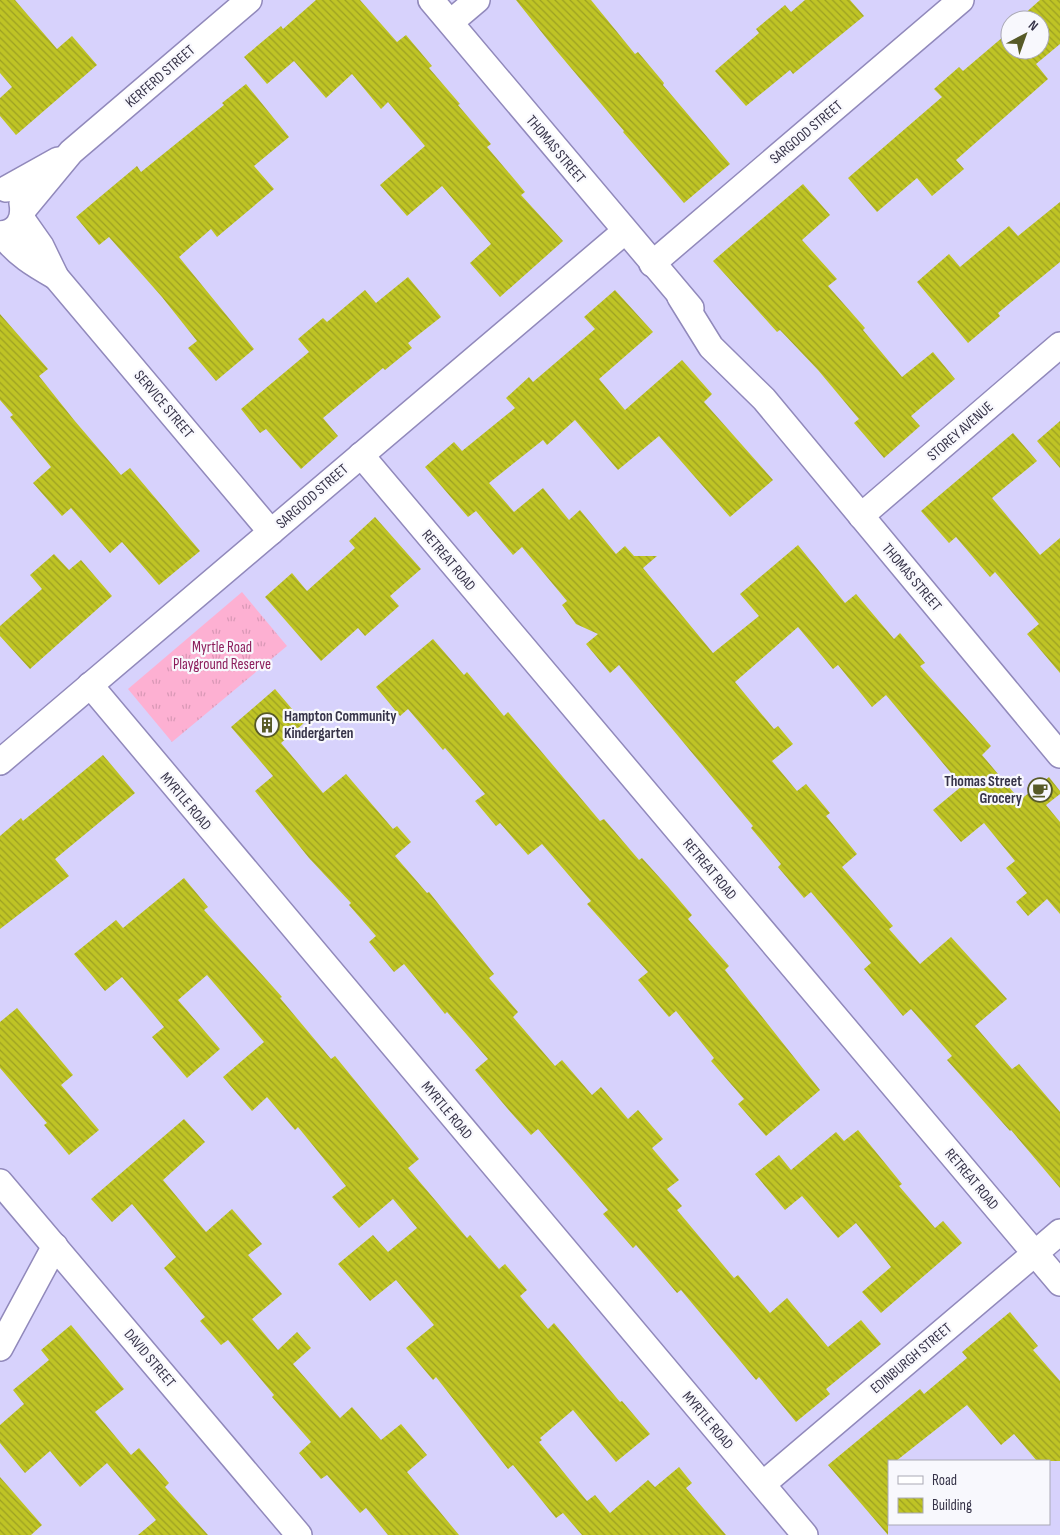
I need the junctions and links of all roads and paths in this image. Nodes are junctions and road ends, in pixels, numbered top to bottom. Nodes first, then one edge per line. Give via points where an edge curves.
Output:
1 (249, 0) edge
2 (431, 0) edge
3 (478, 0) edge
4 (961, 0) edge
5 (451, 22) junction
6 (71, 152) junction
7 (2, 189) edge
8 (23, 214) junction
9 (624, 232) junction
10 (1, 234) edge
11 (652, 264) junction
12 (56, 277) junction
13 (1060, 345) edge
14 (361, 455) junction
15 (861, 516) junction
16 (271, 532) junction
17 (90, 685) junction
18 (1060, 755) edge
19 (0, 762) edge
20 (0, 1182) edge
21 (1060, 1232) edge
22 (55, 1246) junction
23 (1035, 1254) junction
24 (1060, 1284) edge
25 (0, 1348) edge
26 (763, 1484) junction
27 (299, 1535) edge
28 (805, 1535) edge

1 - 6 street, KERFERD STREET
2 - 5 street, THOMAS STREET
3 - 5 street
4 - 11 street, SARGOOD STREET
5 - 9 street, THOMAS STREET
6 - 7 street, KERFERD STREET
6 - 8 street, KERFERD STREET
7 - 8 street, SERVICE STREET via 18,197
8 - 10 street, KERFERD STREET via 14,230
8 - 12 street, SERVICE STREET
9 - 11 street, THOMAS STREET
9 - 14 street, SARGOOD STREET
10 - 12 street, SERVICE STREET via 22,257
11 - 15 street, THOMAS STREET via 737,356 764,399
12 - 16 street, SERVICE STREET
13 - 15 street, STOREY AVENUE
14 - 16 street, SARGOOD STREET
14 - 23 street, RETREAT ROAD
15 - 18 street, THOMAS STREET
16 - 17 street, SARGOOD STREET
17 - 19 street, SARGOOD STREET
17 - 26 street, MYRTLE ROAD
20 - 22 street, DAVID STREET
21 - 23 street, EDINBURGH STREET
22 - 25 street
22 - 27 street, DAVID STREET
23 - 24 street, RETREAT ROAD
23 - 26 street, EDINBURGH STREET
26 - 28 street, MYRTLE ROAD

